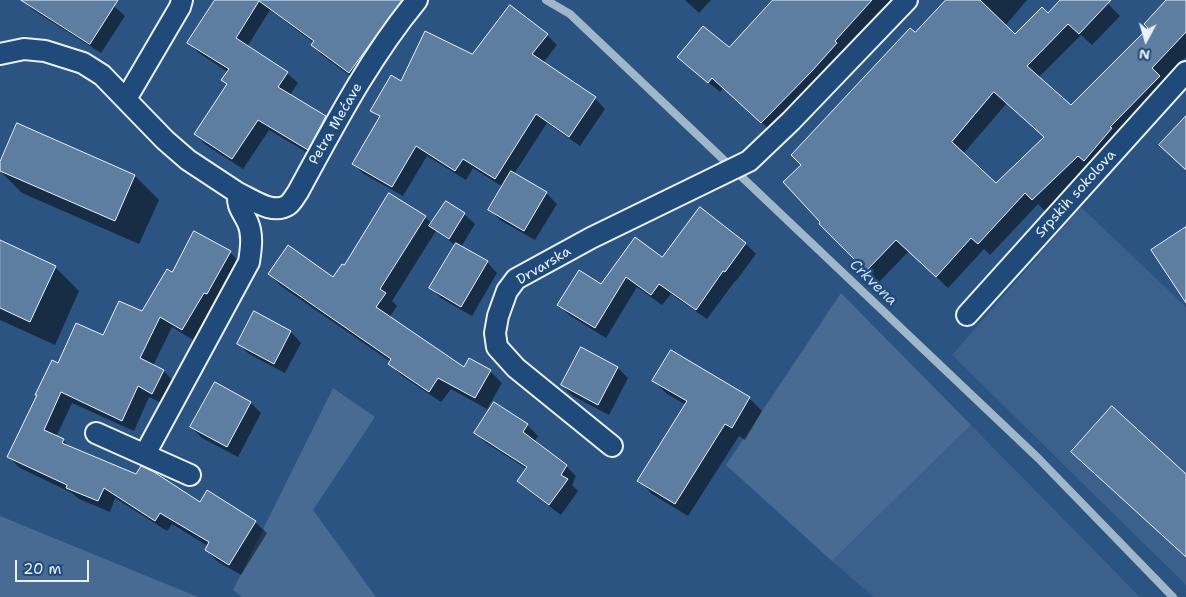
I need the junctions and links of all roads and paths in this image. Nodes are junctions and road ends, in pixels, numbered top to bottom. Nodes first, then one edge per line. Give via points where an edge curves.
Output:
1 (182, 0) edge
2 (417, 0) edge
3 (908, 0) edge
4 (0, 54) edge
5 (1186, 72) edge
6 (126, 99) junction
7 (238, 193) junction
8 (967, 315) dead end
9 (96, 433) dead end
10 (612, 446) dead end
11 (145, 454) junction
12 (190, 475) dead end

1 - 6 street
2 - 7 street, Petra Mećave via 353,93 289,204 276,209
3 - 10 street, Drvarska via 749,161 591,238 516,279 507,291 496,333 498,347 505,358
4 - 6 street, Petra Mećave via 24,49 45,51 83,63 102,75
5 - 8 street, Srpskih sokolova
6 - 7 street, Petra Mećave via 188,160
7 - 11 street via 238,204 251,235 249,262
9 - 11 street
11 - 12 street

